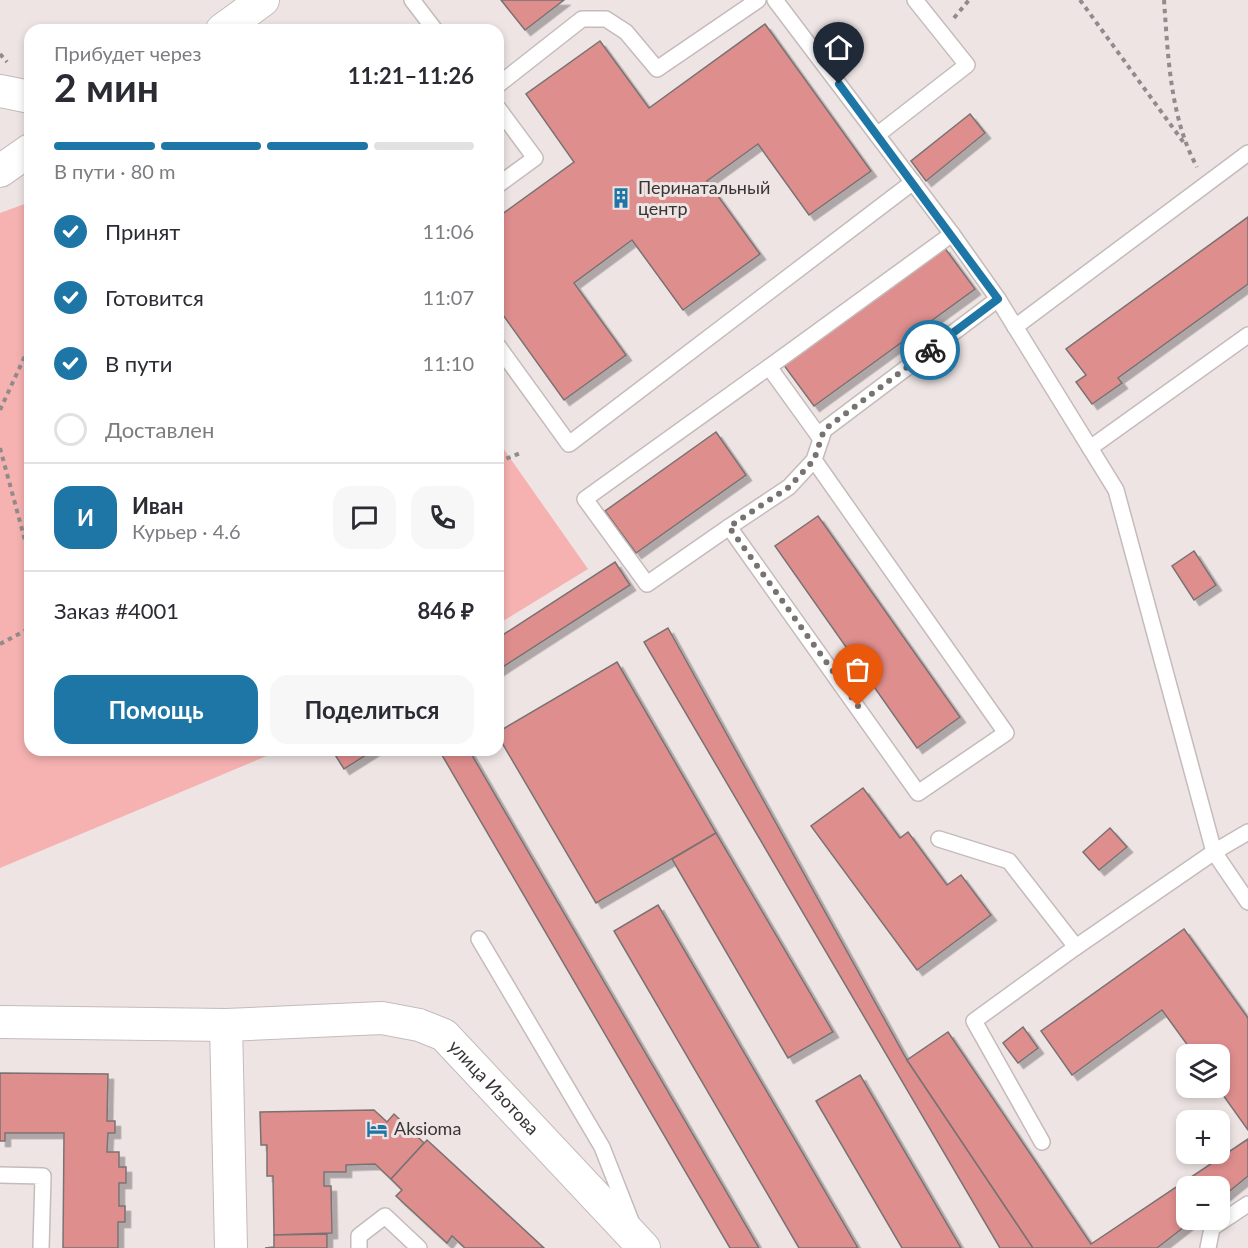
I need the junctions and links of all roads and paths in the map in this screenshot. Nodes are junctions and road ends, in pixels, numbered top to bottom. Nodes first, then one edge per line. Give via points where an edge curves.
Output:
1 (263, 0) edge
2 (412, 0) edge
3 (758, 0) edge
4 (775, 0) edge
5 (915, 0) edge
6 (1080, 0) edge
7 (1164, 0) edge
8 (229, 24) edge
9 (430, 24) edge
10 (504, 80) edge
11 (0, 91) edge
12 (24, 97) edge
13 (504, 116) edge
14 (877, 135) junction
15 (1186, 146) junction
16 (1248, 153) edge
17 (24, 154) edge
18 (0, 171) edge
19 (504, 181) edge
20 (913, 182) junction
21 (1206, 183) junction
22 (952, 234) junction
23 (998, 299) junction
24 (1015, 327) junction
25 (1248, 335) edge
26 (504, 354) edge
27 (24, 358) edge
28 (769, 367) junction
29 (0, 410) edge
30 (821, 439) junction
31 (0, 448) edge
32 (1090, 448) junction
33 (523, 452) dead end
34 (504, 460) edge
35 (814, 460) junction
36 (729, 527) junction
37 (24, 537) edge
38 (24, 631) edge
39 (0, 644) edge
40 (1248, 832) edge
41 (939, 839) dead end
42 (1214, 852) junction
43 (1248, 902) edge
44 (479, 939) dead end
45 (1076, 947) junction
46 (0, 1022) edge
47 (226, 1025) junction
48 (1042, 1142) dead end
49 (0, 1175) edge
50 (1248, 1204) edge
51 (641, 1244) edge
52 (41, 1248) edge
53 (231, 1248) edge
54 (359, 1248) edge
55 (419, 1248) edge
56 (1208, 1248) edge

1 - 8 street
2 - 9 lane
3 - 10 lane via 657,69 626,32 606,19 582,19
4 - 14 lane
5 - 14 lane via 967,65
6 - 15 path
7 - 15 path via 1168,61
11 - 12 street
13 - 19 lane via 535,158
14 - 20 lane
15 - 21 path
16 - 21 lane
17 - 18 street
20 - 22 lane
20 - 26 lane via 569,444
21 - 24 lane
22 - 23 lane
22 - 28 lane
23 - 24 lane
23 - 30 lane via 824,430
24 - 32 lane
25 - 32 lane
27 - 29 path
28 - 30 lane
28 - 36 lane via 585,499 647,584
30 - 35 lane
31 - 37 path
32 - 42 lane via 1116,490
33 - 34 path
35 - 36 lane via 789,487
35 - 36 lane via 1006,733 918,793
38 - 39 path
40 - 42 lane
41 - 45 lane via 1009,861
42 - 43 lane
42 - 45 lane
44 - 51 lane via 602,1147
45 - 48 lane via 974,1021
46 - 47 street, улица Изотова
47 - 51 street, улица Изотова via 382,1018 419,1025 444,1035
47 - 53 street
49 - 52 lane via 43,1176
50 - 56 lane via 1212,1228
54 - 55 lane via 359,1236 385,1216

